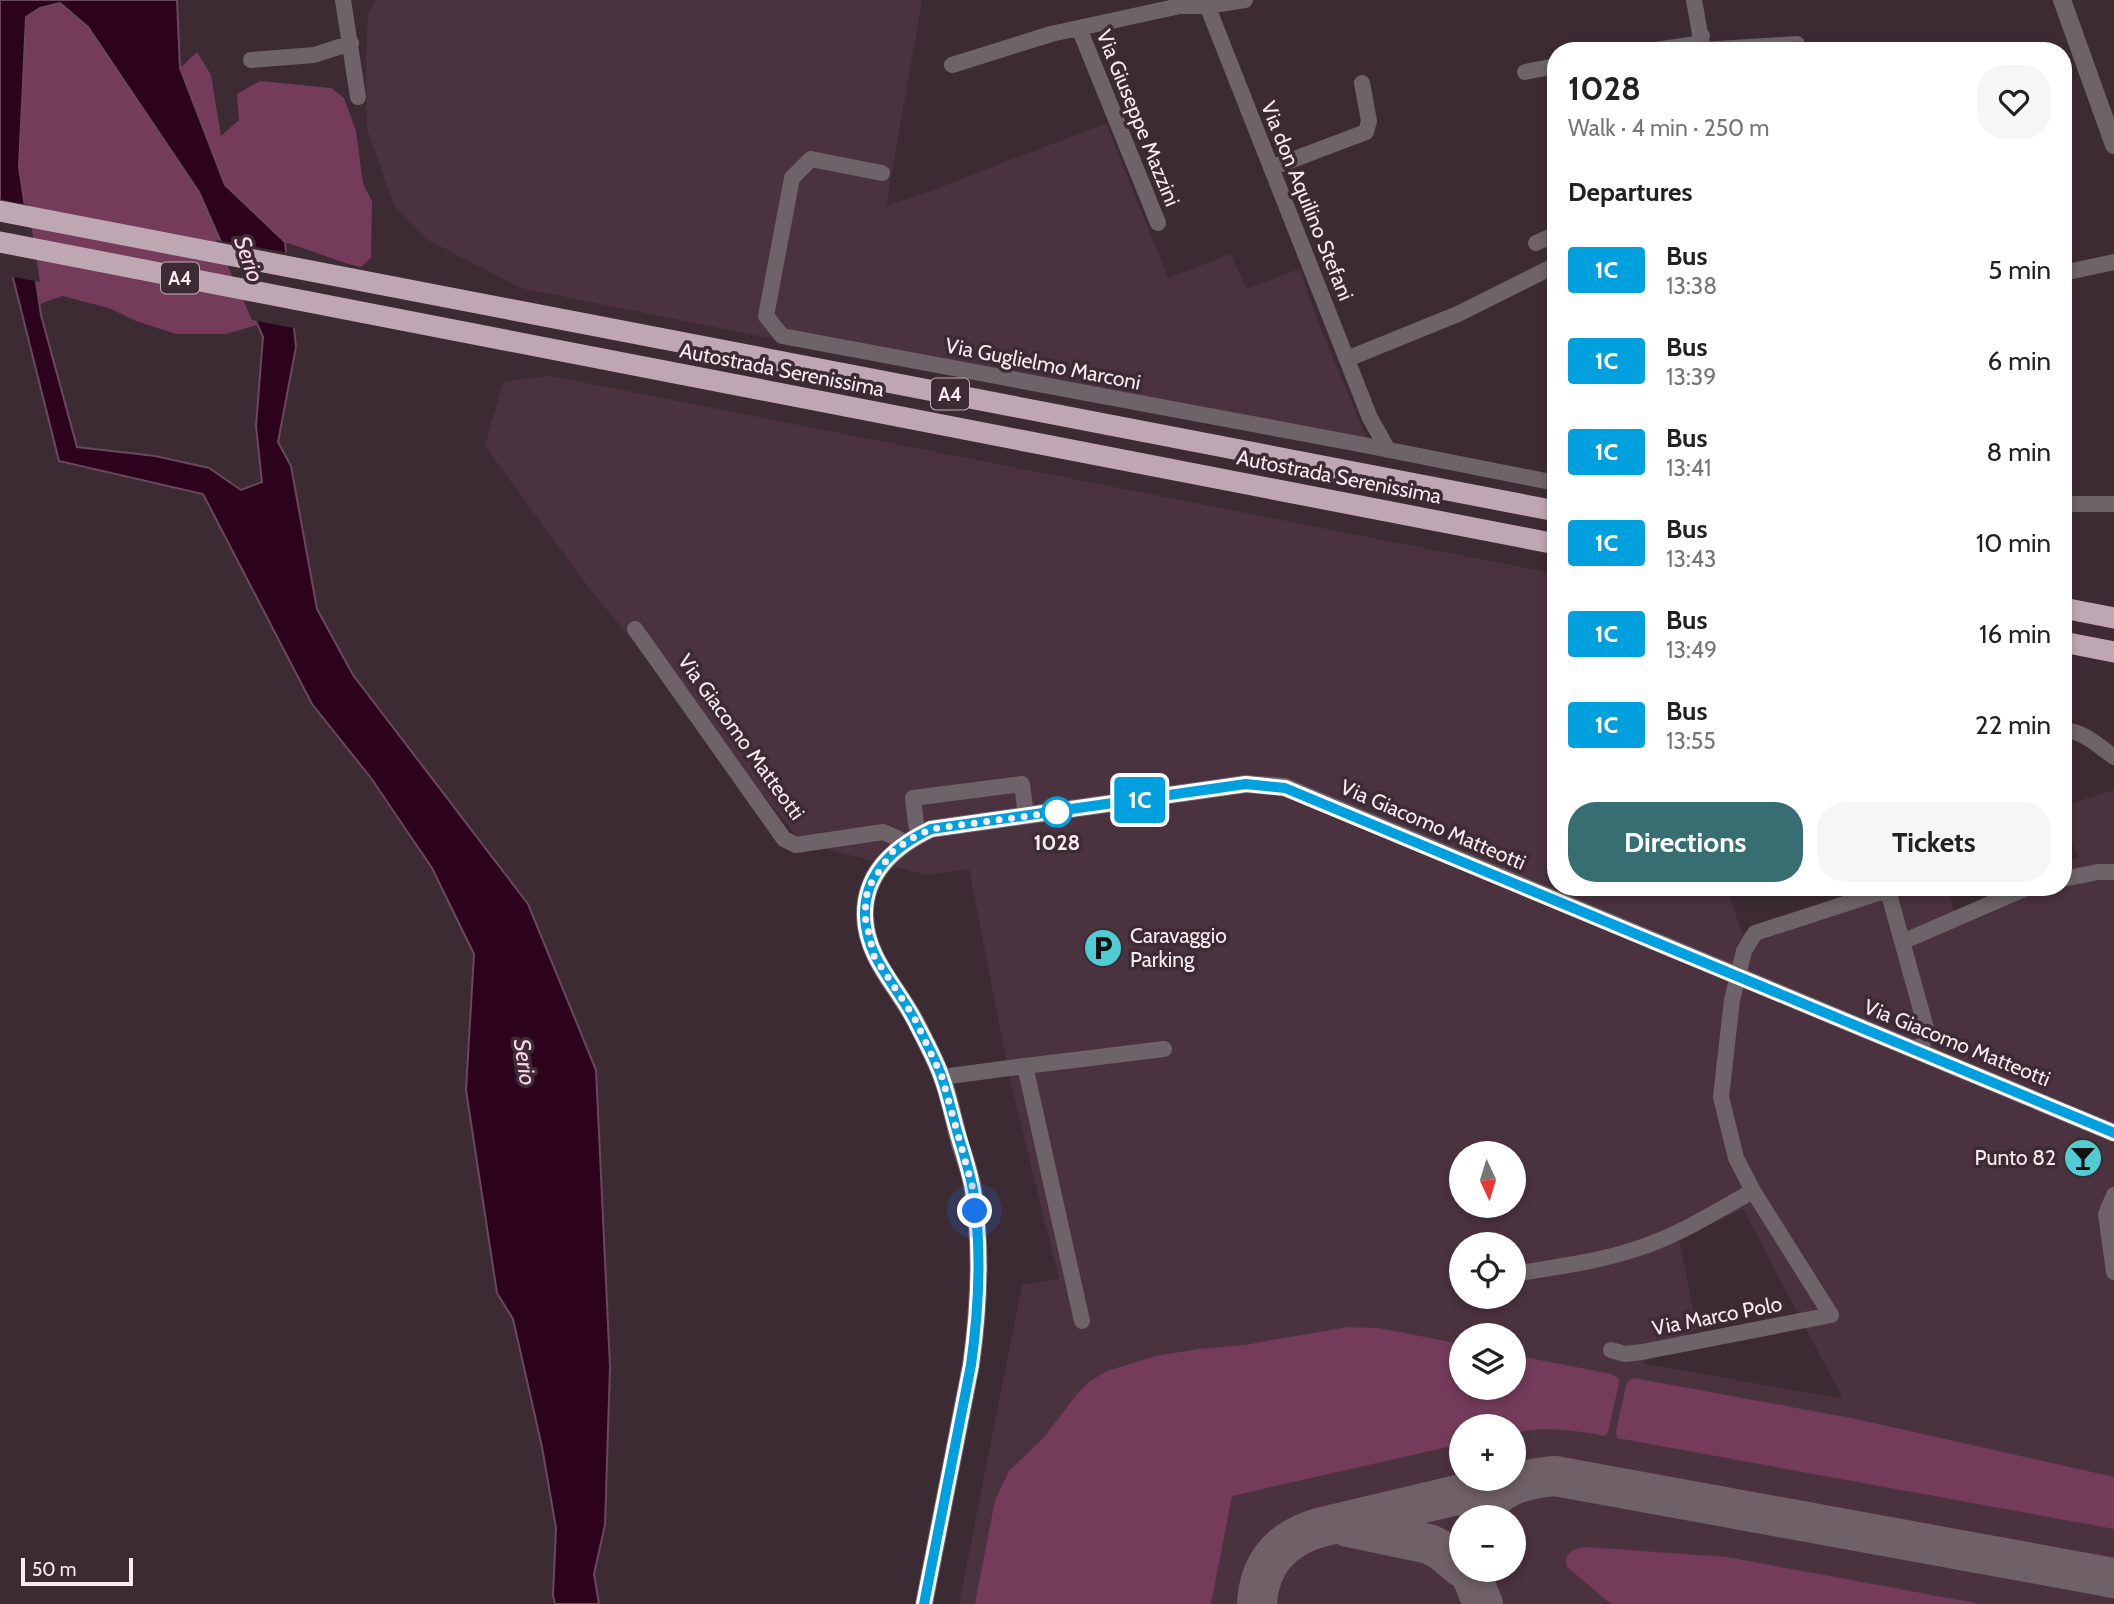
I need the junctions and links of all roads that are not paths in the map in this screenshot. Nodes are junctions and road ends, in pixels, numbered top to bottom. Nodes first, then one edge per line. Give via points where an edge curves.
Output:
1 (344, 0) edge
2 (1245, 0) edge
3 (1694, 0) edge
4 (2062, 0) edge
5 (1206, 3) edge
6 (1079, 28) junction
7 (1701, 42) edge
8 (351, 43) junction
9 (251, 60) dead end
10 (952, 65) dead end
11 (1547, 68) edge
12 (1525, 72) dead end
13 (1362, 83) dead end
14 (358, 97) dead end
15 (2114, 145) edge
16 (1271, 168) junction
17 (882, 173) dead end
18 (0, 211) edge
19 (1158, 223) dead end
20 (1547, 238) edge
21 (0, 242) edge
22 (1536, 243) dead end
23 (2114, 261) edge
24 (1547, 270) edge
25 (2072, 271) edge
26 (1347, 359) junction
27 (1370, 418) junction
28 (1369, 446) junction
29 (1388, 450) junction
30 (1547, 481) edge
31 (2072, 504) edge
32 (2114, 504) edge
33 (1547, 508) edge
34 (1547, 542) edge
35 (2072, 610) edge
36 (2114, 618) edge
37 (635, 629) dead end
38 (2072, 644) edge
39 (2114, 652) edge
40 (2072, 730) edge
41 (2114, 757) edge
42 (1026, 816) junction
43 (913, 838) junction
44 (2114, 872) edge
45 (2072, 877) edge
46 (1864, 896) edge
47 (1889, 896) edge
48 (2008, 896) edge
49 (1902, 942) junction
50 (1739, 977) junction
51 (1164, 1049) dead end
52 (1921, 1054) junction
53 (1025, 1066) junction
54 (942, 1077) junction
55 (2114, 1133) edge
56 (1752, 1191) junction
57 (2114, 1195) edge
58 (1526, 1272) edge
59 (2114, 1272) edge
60 (1082, 1321) dead end
61 (1611, 1350) dead end
62 (924, 1604) edge

1 - 8 street
2 - 5 street
3 - 7 street
4 - 15 street
5 - 6 street
5 - 16 street, Via don Aquilino Stefani
6 - 10 street
6 - 19 street, Via Giuseppe Mazzini
8 - 9 street via 314,55
8 - 14 street
11 - 12 street
13 - 16 street via 1366,132
16 - 26 street, Via don Aquilino Stefani
17 - 28 street, Via Guglielmo Marconi via 811,159 792,178 766,316 782,336
18 - 33 highway, Autostrada Serenissima / A4
20 - 22 street
21 - 34 highway, Autostrada Serenissima / A4
23 - 25 street
24 - 26 street via 1458,314
26 - 27 street, Via don Aquilino Stefani
27 - 28 street, Via don Aquilino Stefani
27 - 29 street, Via don Aquilino Stefani
28 - 29 street, Via Guglielmo Marconi
29 - 30 street, Via Guglielmo Marconi
31 - 32 street
35 - 36 highway
37 - 43 street, Via Giacomo Matteotti via 784,839 796,845 883,832
38 - 39 highway
40 - 41 street
42 - 43 street, Via Giacomo Matteotti via 931,829
42 - 43 street via 1022,784 913,798
42 - 50 street, Via Giacomo Matteotti via 1246,784 1285,788
43 - 54 street, Via Giacomo Matteotti via 892,852 870,885 866,925 874,956 914,1017
44 - 45 street
46 - 50 street via 1755,933 1744,951
47 - 49 street
48 - 49 street
49 - 52 street via 1926,1028
50 - 52 street, Via Giacomo Matteotti
50 - 56 street via 1732,1000 1721,1097 1736,1158
51 - 53 street
52 - 55 street, Via Giacomo Matteotti
53 - 54 street
53 - 60 street
54 - 62 street, Via Giacomo Matteotti via 973,1189 978,1255 976,1329
56 - 58 street via 1686,1229 1638,1248
56 - 61 street, Via Marco Polo via 1831,1315 1642,1352
57 - 59 street via 2106,1214

